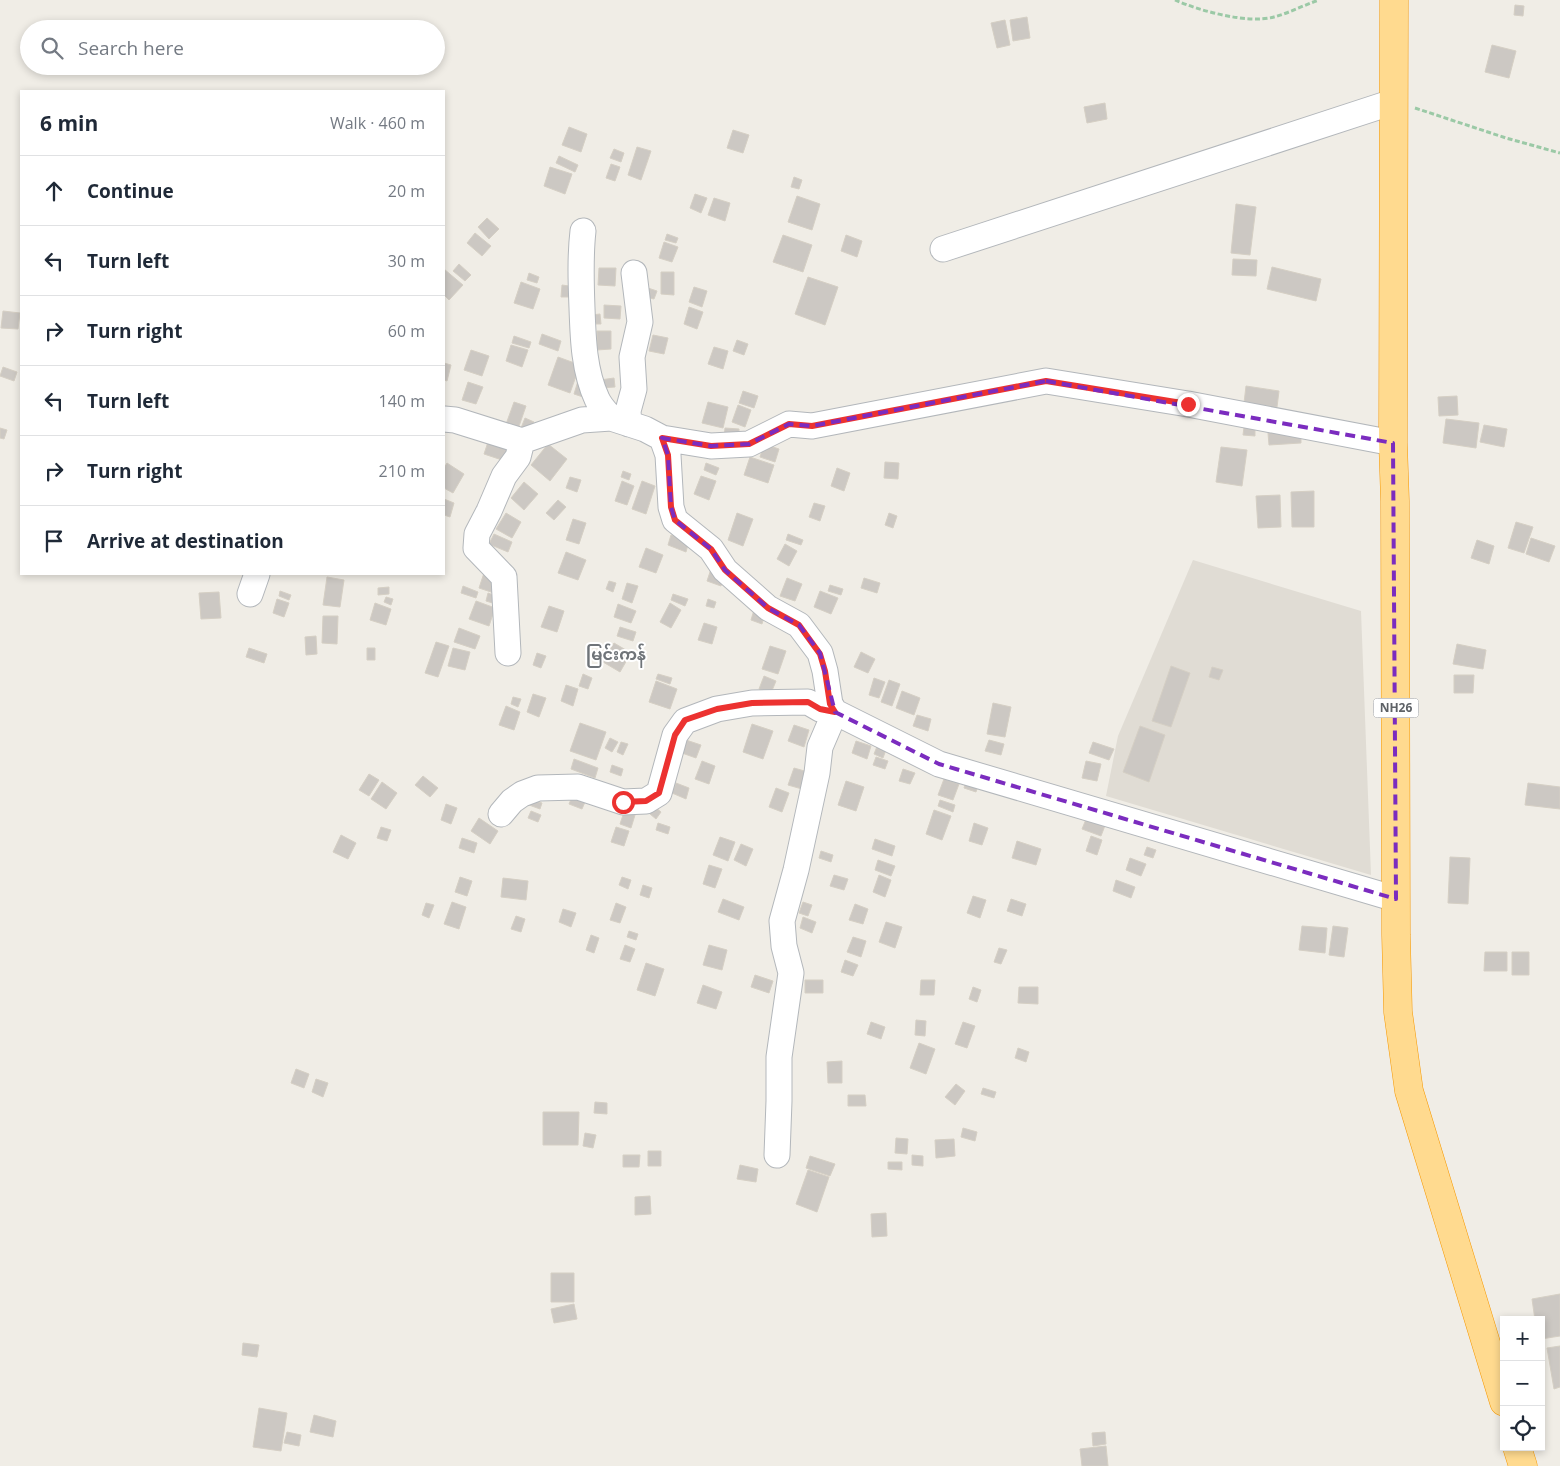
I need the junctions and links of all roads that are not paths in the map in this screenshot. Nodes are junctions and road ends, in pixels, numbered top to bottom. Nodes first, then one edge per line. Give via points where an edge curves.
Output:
1 (1394, 0) edge
2 (1393, 102) junction
3 (583, 231) dead end
4 (943, 250) dead end
5 (634, 273) dead end
6 (445, 419) edge
7 (620, 421) junction
8 (662, 438) junction
9 (522, 441) junction
10 (1393, 443) junction
11 (508, 653) dead end
12 (835, 712) junction
13 (501, 814) dead end
14 (1396, 899) junction
15 (777, 1154) dead end
16 (1500, 1389) edge
17 (1518, 1451) edge
18 (1523, 1466) edge

1 - 2 highway, NH26
2 - 4 street
2 - 10 highway, NH26
3 - 7 street via 585,356 598,400
5 - 7 street via 640,322 632,357 634,389 628,411
6 - 9 street
7 - 8 street
7 - 9 street via 582,420
8 - 10 street via 711,446 749,444 789,424 812,426 1046,381
8 - 12 street via 668,455 671,507 675,520 711,549 725,570 768,608 799,625 820,654 830,704
9 - 11 street via 518,456 504,476 476,534 476,548 504,577
10 - 14 highway, NH26 via 1396,501
12 - 13 street via 808,702 752,703 717,709 685,720 675,735 659,793 646,801 623,802 578,788 538,788 522,794
12 - 14 street via 939,764
12 - 15 street via 820,747 796,870 782,921 791,974 779,1057
14 - 16 highway, NH26 via 1398,1012 1409,1091
17 - 18 highway

